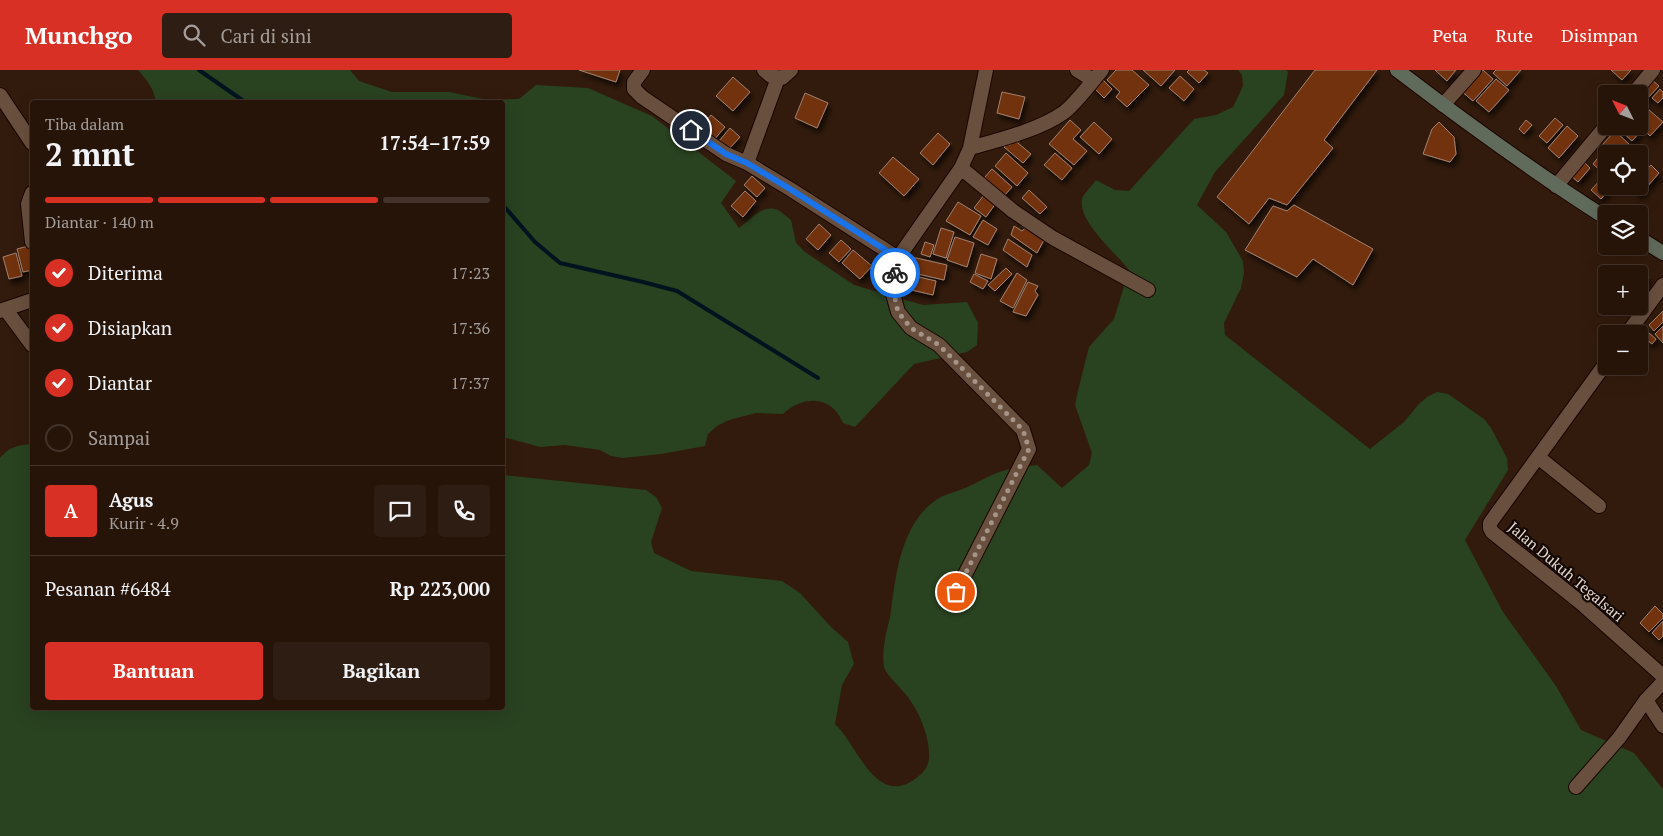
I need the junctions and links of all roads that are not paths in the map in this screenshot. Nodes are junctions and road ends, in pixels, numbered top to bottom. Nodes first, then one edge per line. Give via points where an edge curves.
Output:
1 (643, 70) edge
2 (764, 70) edge
3 (791, 70) edge
4 (986, 70) edge
5 (1077, 70) edge
6 (1398, 70) edge
7 (1474, 70) edge
8 (1653, 70) edge
9 (1098, 75) edge
10 (778, 78) junction
11 (1640, 85) edge
12 (0, 96) edge
13 (1443, 105) junction
14 (1598, 135) edge
15 (30, 140) edge
16 (970, 148) junction
17 (747, 163) junction
18 (961, 168) junction
19 (1556, 186) junction
20 (30, 198) edge
21 (1598, 213) edge
22 (30, 223) edge
23 (1648, 244) edge
24 (1663, 253) edge
25 (898, 258) junction
26 (1663, 284) edge
27 (1148, 290) dead end
28 (30, 301) edge
29 (3, 310) edge
30 (1633, 325) edge
31 (30, 343) edge
32 (1598, 374) edge
33 (1538, 457) junction
34 (1599, 506) dead end
35 (956, 592) dead end
36 (1663, 676) edge
37 (1663, 682) edge
38 (1646, 700) junction
39 (1663, 726) edge
40 (1576, 787) dead end

1 - 17 street via 634,82 638,93 726,154
2 - 10 street
3 - 10 street
4 - 16 street
5 - 9 street
6 - 13 main road
7 - 13 street
8 - 11 street
9 - 16 street via 1064,112 1029,129
10 - 17 street
12 - 15 street
13 - 19 main road
14 - 19 street
16 - 18 street
17 - 25 street
18 - 25 street
18 - 27 street via 1013,211 1053,238
19 - 21 main road
20 - 22 street
23 - 24 main road
25 - 35 street via 894,276 898,312 911,328 939,345 1023,430 1029,449
26 - 30 street
28 - 29 street
29 - 31 street
32 - 33 street, Jalan Dukuh Tegalsari
33 - 34 street
33 - 36 street, Jalan Dukuh Tegalsari via 1490,523 1490,530 1581,603
37 - 38 street
38 - 39 street
38 - 40 street

